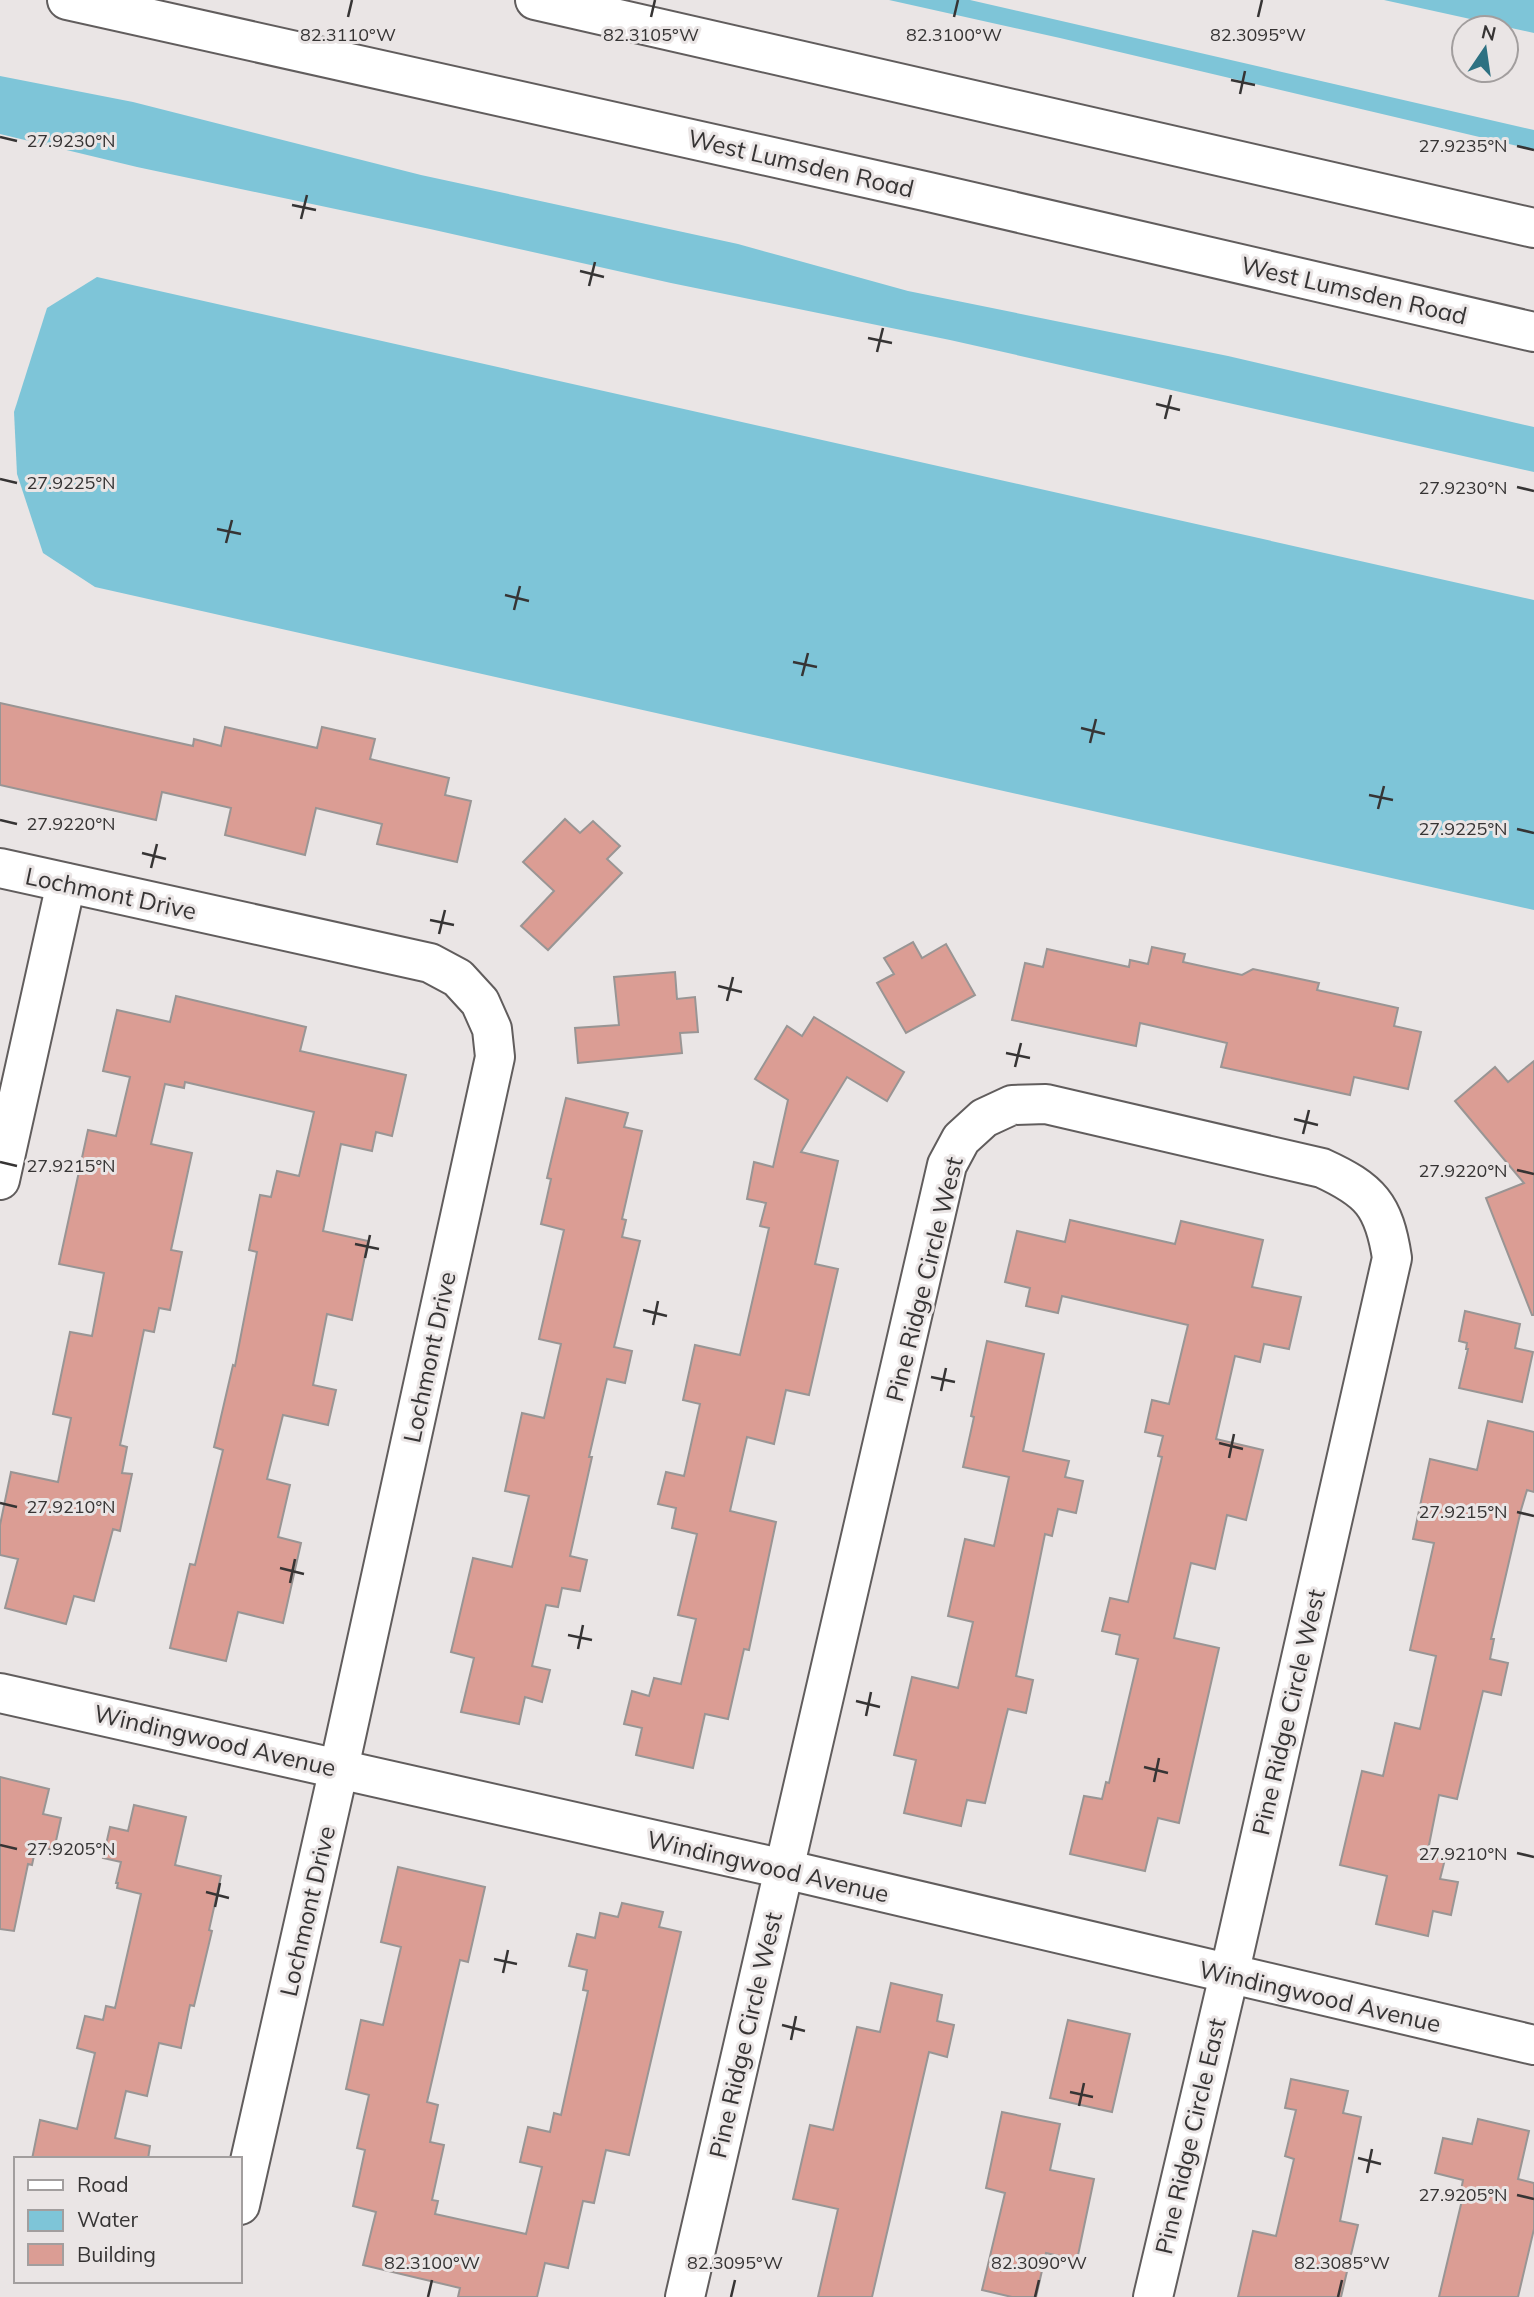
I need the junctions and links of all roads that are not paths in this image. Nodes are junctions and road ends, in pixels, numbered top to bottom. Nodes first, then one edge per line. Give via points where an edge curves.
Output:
1 (67, 0) edge
2 (535, 0) edge
3 (1534, 228) edge
4 (1534, 332) edge
5 (0, 869) edge
6 (66, 883) junction
7 (0, 1180) edge
8 (0, 1693) edge
9 (339, 1768) junction
10 (784, 1869) junction
11 (1229, 1975) junction
12 (1534, 2045) edge
13 (242, 2196) edge
14 (685, 2297) edge
15 (1153, 2297) edge

1 - 4 street, West Lumsden Road
2 - 3 street
5 - 6 street, Lochmont Drive
6 - 7 street
6 - 9 street, Lochmont Drive via 430,963 458,978 480,1002 492,1029 495,1057
8 - 9 street, Windingwood Avenue
9 - 10 street, Windingwood Avenue
9 - 13 street, Lochmont Drive
10 - 11 street, Windingwood Avenue
10 - 11 street, Pine Ridge Circle West via 947,1165 961,1139 984,1118 1012,1105 1046,1104 1322,1168 1350,1181 1373,1202 1388,1228 1392,1258
10 - 14 street, Pine Ridge Circle West
11 - 12 street, Windingwood Avenue
11 - 15 street, Pine Ridge Circle East

